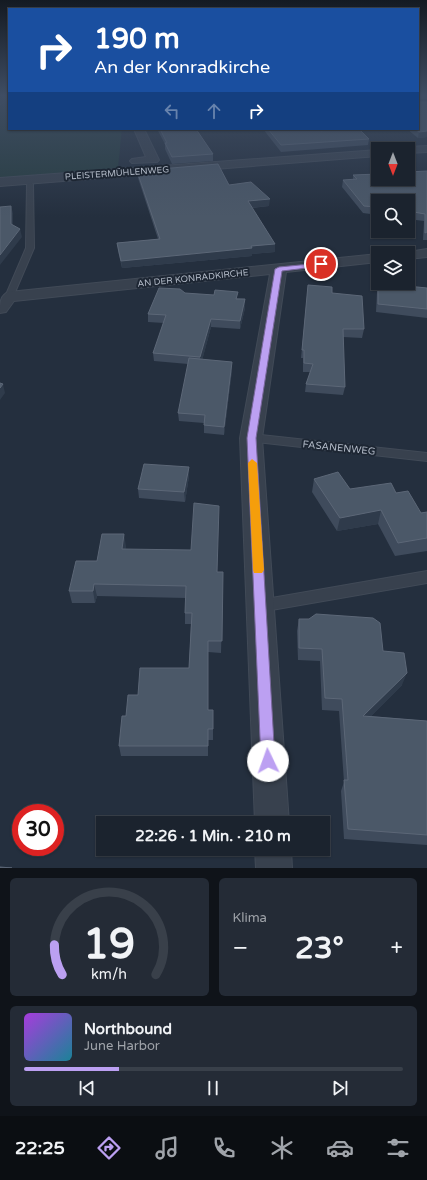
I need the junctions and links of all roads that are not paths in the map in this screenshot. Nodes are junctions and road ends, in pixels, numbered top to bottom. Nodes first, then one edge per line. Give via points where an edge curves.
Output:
1 (142, 136) edge
2 (427, 149) edge
3 (415, 150) edge
4 (371, 154) edge
5 (136, 160) dead end
6 (0, 182) edge
7 (30, 184) dead end
8 (427, 253) edge
9 (415, 254) edge
10 (371, 259) edge
11 (279, 269) junction
12 (4, 303) edge
13 (251, 438) junction
14 (427, 457) edge
15 (427, 577) edge
16 (260, 606) junction
17 (272, 816) edge
18 (273, 856) edge
19 (274, 868) edge

1 - 5 street via 153,160
2 - 3 street
4 - 6 street, PLEISTERMÜHLENWEG
7 - 12 lane via 30,248
8 - 9 street
10 - 11 street, AN DER KONRADKIRCHE
11 - 12 street, AN DER KONRADKIRCHE
11 - 13 street
13 - 14 lane, FASANENWEG
13 - 16 street
15 - 16 lane
16 - 17 street
18 - 19 street

